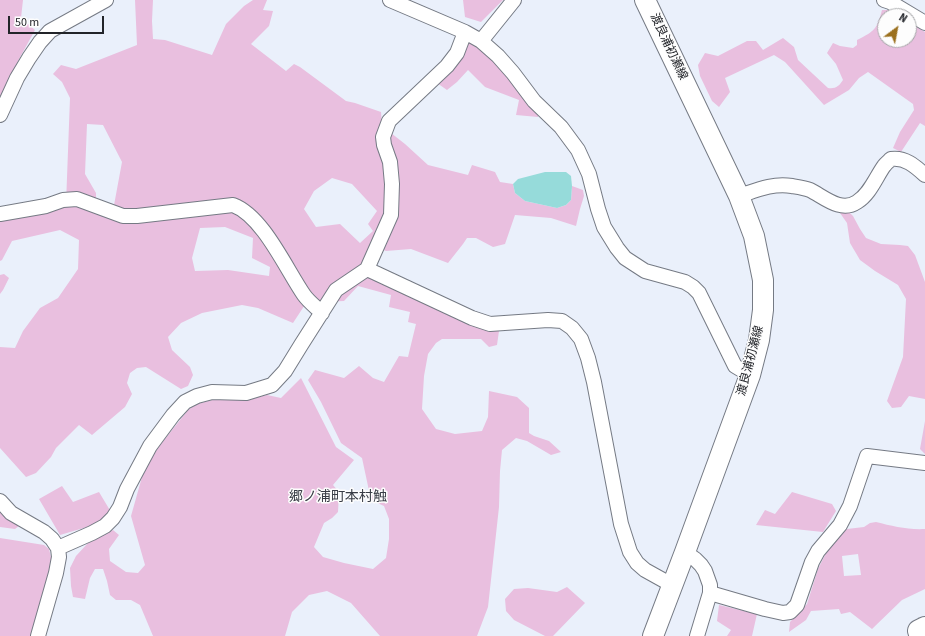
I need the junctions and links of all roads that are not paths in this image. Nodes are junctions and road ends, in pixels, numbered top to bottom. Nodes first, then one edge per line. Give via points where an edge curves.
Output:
1 (106, 0) edge
2 (390, 0) edge
3 (514, 0) edge
4 (645, 0) edge
5 (884, 0) edge
6 (925, 23) edge
7 (466, 32) junction
8 (481, 42) junction
9 (0, 115) edge
10 (925, 175) edge
11 (739, 196) junction
12 (0, 214) edge
13 (367, 269) junction
14 (322, 312) junction
15 (750, 375) junction
16 (925, 463) edge
17 (0, 501) edge
18 (58, 548) junction
19 (685, 552) junction
20 (672, 585) junction
21 (710, 593) junction
22 (38, 636) edge
23 (653, 636) edge
24 (697, 636) edge

1 - 9 street via 47,34 17,78
2 - 7 street
3 - 8 street
4 - 11 main road, 渡良浦初瀬線
5 - 6 street
7 - 8 street
7 - 13 street via 457,53 447,66 389,121 386,128 384,146 390,162 391,215
8 - 15 street via 498,56 578,150 589,174 604,227 625,258 646,271 693,287 699,293 735,366
10 - 11 street via 903,160 890,159 865,195 858,202 848,206 838,205 808,189 783,185 764,187
11 - 15 main road, 渡良浦初瀬線 via 754,236 763,280 759,340
12 - 14 street via 46,206 63,200 77,200 123,216 233,205 250,216 270,240 306,297
13 - 14 street via 336,290
13 - 20 street via 437,303 490,324 548,320 562,321 572,328 581,339 588,358 621,524 630,552 645,570
14 - 18 street via 285,371 272,385 246,393 212,392 185,402 150,446 113,518 105,526
15 - 19 main road, 渡良浦初瀬線
16 - 21 street via 867,456 850,506 840,524 815,556 797,605 790,612 765,609
17 - 18 street via 11,513 44,532
18 - 22 street via 56,573
19 - 20 main road, 渡良浦初瀬線
19 - 21 street via 705,571
20 - 23 main road, 渡良浦初瀬線
21 - 24 street

